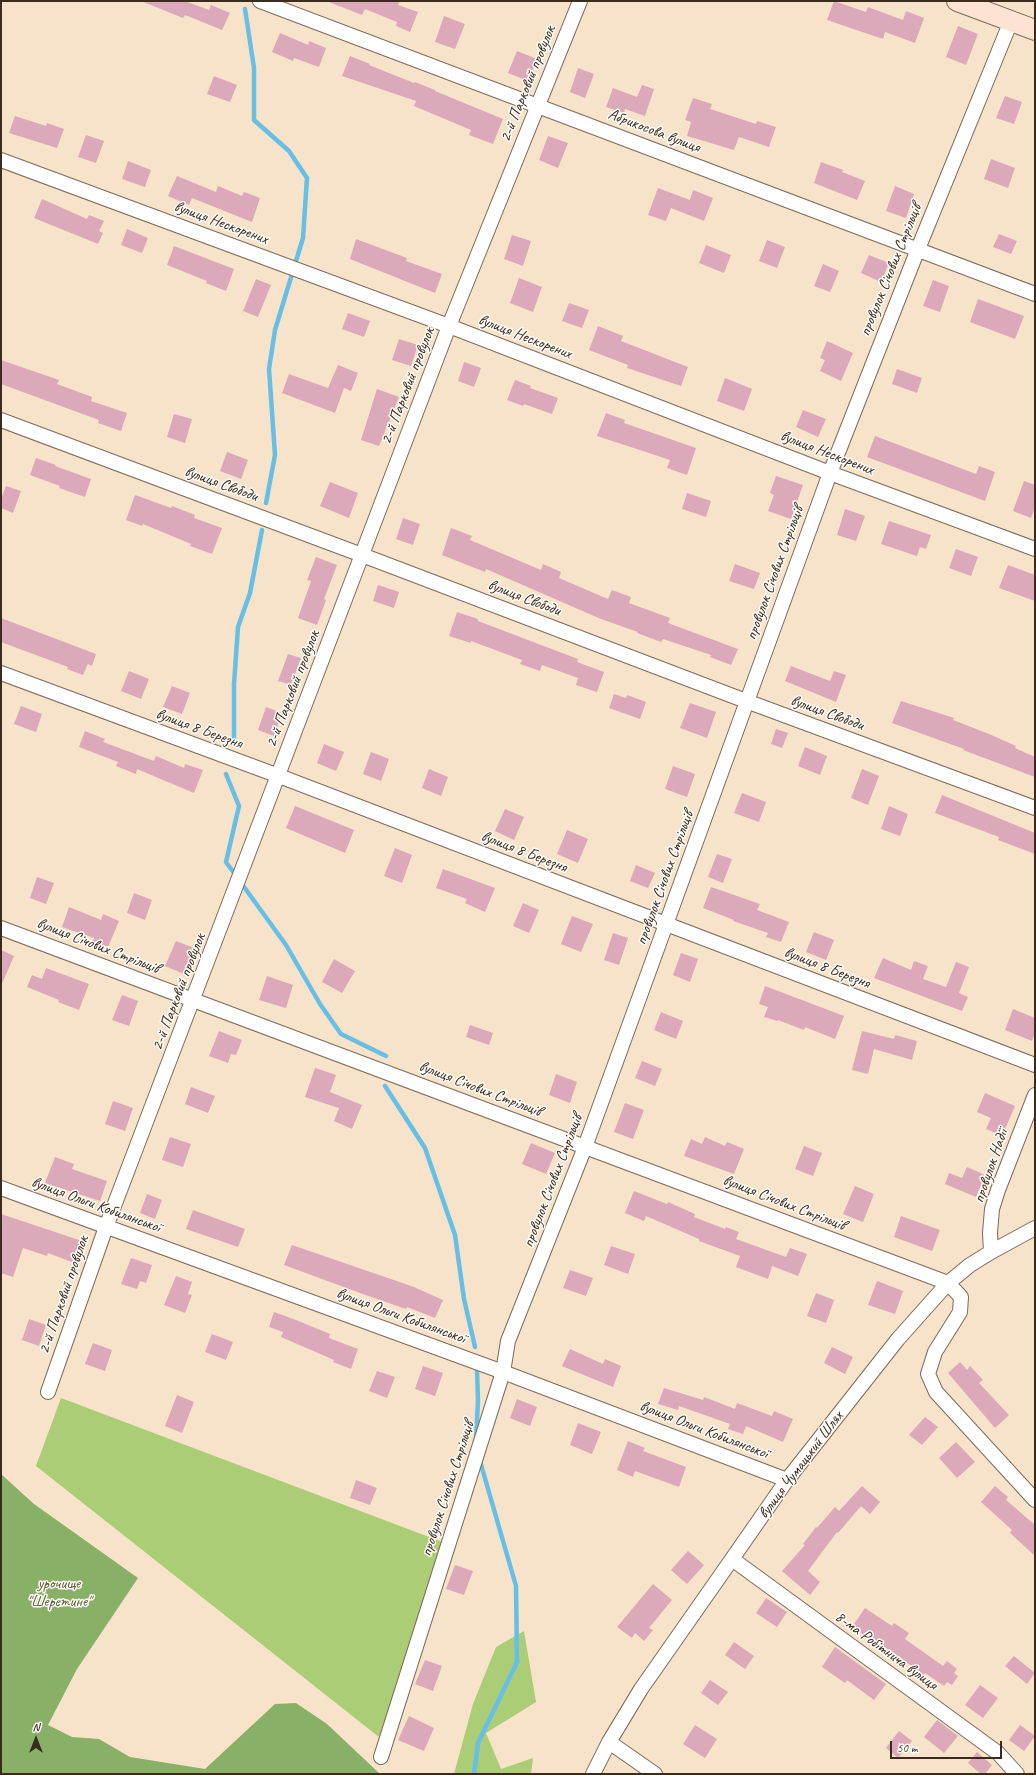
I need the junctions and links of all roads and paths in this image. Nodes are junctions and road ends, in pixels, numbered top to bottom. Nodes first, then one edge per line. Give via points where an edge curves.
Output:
1 (260, 1) edge
2 (580, 1) edge
3 (957, 1) edge
4 (1011, 21) junction
5 (1035, 30) edge
6 (538, 106) junction
7 (1, 160) edge
8 (918, 249) junction
9 (1035, 294) edge
10 (449, 326) junction
11 (1, 420) edge
12 (830, 473) junction
13 (1035, 549) edge
14 (362, 555) junction
15 (1, 673) edge
16 (746, 701) junction
17 (278, 776) junction
18 (1035, 808) edge
19 (666, 925) junction
20 (1, 928) edge
21 (194, 1000) junction
22 (1035, 1065) edge
23 (1035, 1094) edge
24 (585, 1147) junction
25 (1, 1188) edge
26 (106, 1227) junction
27 (1035, 1228) edge
28 (991, 1252) junction
29 (948, 1283) junction
30 (503, 1372) junction
31 (48, 1392) dead end
32 (787, 1480) junction
33 (1035, 1500) edge
34 (732, 1559) junction
35 (609, 1742) junction
36 (382, 1757) dead end
37 (593, 1774) edge
38 (655, 1774) edge
39 (1017, 1774) edge

1 - 6 street, Абрикосова вулиця
2 - 6 street, 2-й Парковий провулок
3 - 4 street
4 - 5 street
4 - 8 street, провулок Січових Стрільців
6 - 8 street, Абрикосова вулиця
6 - 10 street, 2-й Парковий провулок
7 - 10 street, вулиця Нескорених
8 - 9 street, Абрикосова вулиця
8 - 12 street, провулок Січових Стрільців
10 - 12 street, вулиця Нескорених
10 - 14 street, 2-й Парковий провулок
11 - 14 street, вулиця Свободи
12 - 13 street, вулиця Нескорених
12 - 16 street, провулок Січових Стрільців
14 - 16 street, вулиця Свободи
14 - 17 street, 2-й Парковий провулок
15 - 17 street, вулиця 8 Березня
16 - 18 street, вулиця Свободи
16 - 19 street, провулок Січових Стрільців
17 - 19 street, вулиця 8 Березня
17 - 21 street, 2-й Парковий провулок
19 - 22 street, вулиця 8 Березня
19 - 24 street, провулок Січових Стрільців
20 - 21 street, вулиця Січових Стрільців
21 - 24 street, вулиця Січових Стрільців
21 - 26 street, 2-й Парковий провулок
23 - 28 street, провулок Надії via 992,1209
24 - 29 street, вулиця Січових Стрільців
24 - 30 street, провулок Січових Стрільців via 508,1340
25 - 26 street, вулиця Ольги Кобилянської
26 - 30 street, вулиця Ольги Кобилянської
26 - 31 street, 2-й Парковий провулок
27 - 28 street, вулиця Чумацький Шлях
28 - 29 street, вулиця Чумацький Шлях
29 - 32 street, вулиця Чумацький Шлях via 898,1338
29 - 33 street via 961,1298 960,1312 935,1352 928,1374 936,1392
30 - 32 street, вулиця Ольги Кобилянської
30 - 36 street, провулок Січових Стрільців
32 - 34 street, вулиця Чумацький Шлях
34 - 35 street, вулиця Чумацький Шлях via 641,1689
34 - 39 street, 8-ма Робітнича вулиця via 998,1753
35 - 37 street, вулиця Чумацький Шлях
35 - 38 street

